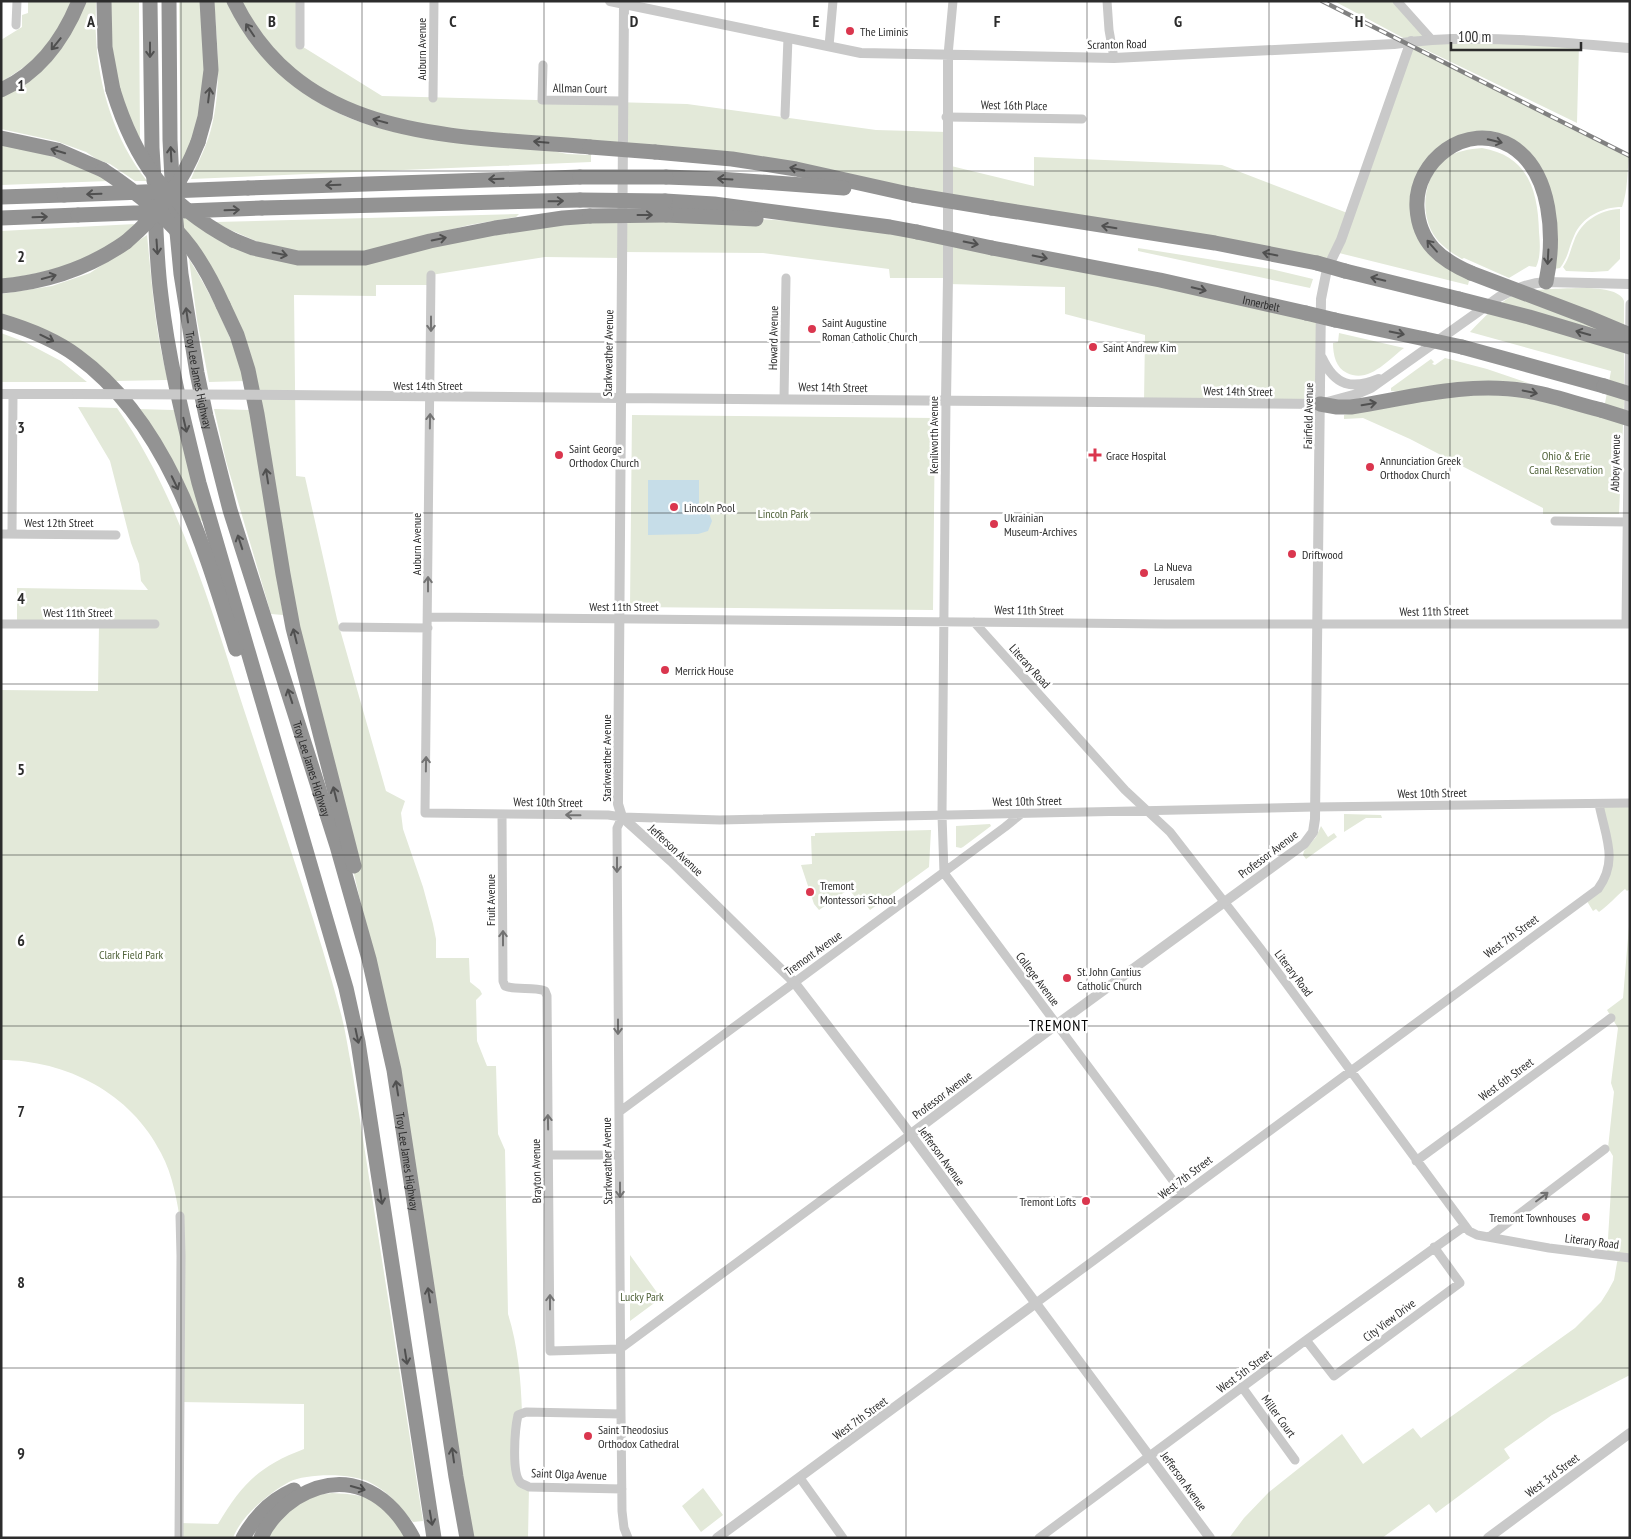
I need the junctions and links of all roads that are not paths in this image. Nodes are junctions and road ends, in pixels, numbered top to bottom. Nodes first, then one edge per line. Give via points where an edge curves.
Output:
1 (17, 1) edge
2 (79, 1) edge
3 (104, 1) edge
4 (150, 1) edge
5 (169, 1) edge
6 (207, 1) edge
7 (234, 1) edge
8 (300, 1) edge
9 (434, 1) edge
10 (610, 1) edge
11 (833, 1) edge
12 (953, 1) edge
13 (1107, 1) edge
14 (1397, 1) edge
15 (624, 5) junction
16 (16, 24) dead end
17 (788, 38) junction
18 (1431, 39) junction
19 (1411, 42) junction
20 (300, 45) dead end
21 (829, 46) junction
22 (1630, 48) edge
23 (948, 55) junction
24 (1114, 58) junction
25 (543, 65) dead end
26 (1, 90) edge
27 (433, 98) dead end
28 (623, 101) junction
29 (785, 115) dead end
30 (946, 117) junction
31 (1082, 119) dead end
32 (1, 138) edge
33 (912, 195) junction
34 (1, 197) edge
35 (666, 208) junction
36 (1, 218) edge
37 (431, 275) dead end
38 (786, 278) dead end
39 (1546, 282) junction
40 (1630, 284) edge
41 (1, 286) edge
42 (1630, 304) edge
43 (1, 321) edge
44 (1630, 335) edge
45 (1630, 347) edge
46 (1321, 356) junction
47 (1409, 363) junction
48 (1, 394) edge
49 (13, 394) junction
50 (1630, 394) edge
51 (430, 398) junction
52 (620, 398) junction
53 (784, 399) junction
54 (946, 400) junction
55 (1320, 404) junction
56 (1630, 418) edge
57 (1555, 521) dead end
58 (1627, 522) junction
59 (1, 534) edge
60 (12, 534) junction
61 (116, 535) dead end
62 (428, 617) junction
63 (620, 618) junction
64 (944, 621) junction
65 (974, 622) junction
66 (1, 624) edge
67 (155, 624) dead end
68 (1628, 624) edge
69 (1318, 625) junction
70 (343, 627) dead end
71 (428, 628) junction
72 (1630, 803) edge
73 (1599, 804) junction
74 (1315, 808) junction
75 (1146, 812) junction
76 (425, 813) joint
77 (502, 814) junction
78 (1022, 814) junction
79 (942, 815) junction
80 (622, 817) junction
81 (944, 873) junction
82 (1225, 902) junction
83 (794, 982) junction
84 (346, 988) junction
85 (545, 991) joint
86 (381, 1012) junction
87 (1611, 1018) dead end
88 (1056, 1025) junction
89 (1350, 1070) junction
90 (619, 1112) junction
91 (911, 1134) junction
92 (1605, 1149) dead end
93 (549, 1155) junction
94 (620, 1155) junction
95 (1416, 1161) junction
96 (1183, 1194) junction
97 (180, 1216) dead end
98 (1465, 1226) junction
99 (1489, 1237) junction
100 (1434, 1247) junction
101 (1630, 1258) edge
102 (1036, 1303) junction
103 (1306, 1340) junction
104 (620, 1349) junction
105 (1242, 1387) junction
106 (621, 1414) junction
107 (1630, 1433) edge
108 (1150, 1455) junction
109 (1295, 1460) dead end
110 (800, 1478) junction
111 (323, 1485) junction
112 (622, 1489) junction
113 (179, 1538) edge
114 (243, 1538) edge
115 (262, 1538) edge
116 (413, 1538) edge
117 (434, 1538) edge
118 (468, 1538) edge
119 (628, 1538) edge
120 (716, 1538) edge
121 (843, 1538) edge
122 (1039, 1538) edge
123 (1210, 1538) edge
124 (1488, 1538) edge

1 - 16 street
2 -> 26 highway via 64,34 36,67
3 -> 35 highway, bridge via 105,47 113,90 138,153 150,172 184,208 205,224 253,248 298,258 365,258 430,240 507,226
4 -> 84 highway, Troy Lee James Highway via 156,244 161,297 181,411 198,483
86 -> 5 highway, Troy Lee James Highway via 355,906 230,510 206,416 189,328 172,180
41 -> 6 highway, bridge via 68,272 102,256 126,242 168,200 190,160 205,117 211,70
33 -> 7 highway, bridge via 796,169 732,159 423,131 382,122 319,95 280,66 251,31
8 - 20 street
9 - 27 street, Auburn Avenue
10 - 15 street, Scranton Road
11 - 21 street
12 - 23 street
13 - 24 street
14 - 18 street
15 - 17 street, Scranton Road
15 - 28 street, Starkweather Avenue
17 - 21 street, Scranton Road
17 - 29 street
18 - 19 street, Scranton Road
18 - 22 street, Scranton Road
19 - 24 street, Scranton Road
19 - 46 street, Fairfield Avenue via 1341,240 1326,269 1321,299
21 - 23 street, Scranton Road via 861,53
23 - 24 street, Scranton Road
23 - 30 street, Kenilworth Avenue
25 - 28 street, Allman Court via 542,100
28 - 52 street, Starkweather Avenue
30 - 31 street, West 16th Place
30 - 54 street, Kenilworth Avenue
86 -> 32 highway, bridge via 378,961 293,628 248,370 224,305 196,256 174,228 137,194 103,170 57,150
33 -> 34 highway, bridge via 806,184 666,177 580,177
45 -> 33 highway, bridge via 1529,317 1317,264 1215,243
36 -> 35 highway, bridge via 580,200
35 -> 50 highway, Innerbelt, bridge via 726,217 890,227 916,232 1160,280 1462,347
37 -> 51 street, Auburn Avenue
38 - 53 street, Howard Avenue
39 - 40 street, West 14th Street
44 -> 39 highway, bridge via 1472,273 1440,255 1424,237 1417,214 1421,178 1435,158 1461,142 1488,139 1500,141 1528,162 1537,174 1548,206 1550,233
39 - 47 street, West 14th Street via 1527,284 1499,297
42 - 58 street, Abbey Avenue
43 -> 84 highway via 55,342 93,369 131,410 164,462 203,544 297,846
46 - 47 street via 1331,374 1350,385 1374,381
46 - 55 street, Fairfield Avenue
47 - 55 street, West 14th Street via 1371,388
48 - 49 street, West 14th Street
49 - 51 street, West 14th Street, bridge
49 - 60 street
51 - 52 street, West 14th Street
62 -> 51 street, Auburn Avenue
52 - 53 street, West 14th Street
52 - 63 street, Starkweather Avenue
53 - 54 street, West 14th Street
54 - 55 street, West 14th Street
54 - 64 street, Kenilworth Avenue
55 -> 56 highway, bridge via 1351,407 1439,391 1476,388 1526,391
55 - 69 street, Fairfield Avenue
57 - 58 street
58 - 68 street, Abbey Avenue
59 - 60 street, West 12th Street
60 - 61 street, West 12th Street
62 - 63 street, West 11th Street
62 - 71 street, Auburn Avenue
63 - 64 street, West 11th Street
63 - 80 street, Starkweather Avenue via 618,804
64 - 65 street, West 11th Street
64 - 79 street, Kenilworth Avenue
65 - 69 street, West 11th Street
65 - 75 street, Literary Road
66 - 67 street, West 11th Street
68 - 69 street, West 11th Street
69 - 74 street, Fairfield Avenue
70 - 71 street
76 -> 71 street, Auburn Avenue
72 - 73 street, West 10th Street
73 - 74 street, West 10th Street
73 - 89 street, West 7th Street via 1610,857 1606,878 1598,888
74 - 75 street, West 10th Street
74 - 82 street, Professor Avenue via 1312,832 1304,844
75 - 78 street, West 10th Street
75 - 82 street, Literary Road via 1170,832
76 - 77 street, West 10th Street
80 -> 77 street, West 10th Street
85 -> 77 street, Fruit Avenue via 510,988 503,981
78 - 79 street, West 10th Street
78 - 81 street, Tremont Avenue
79 - 80 street, West 10th Street via 729,820
79 - 81 street
80 - 83 street, Jefferson Avenue
80 -> 90 street, Starkweather Avenue via 617,828
81 - 83 street, Tremont Avenue
81 - 88 street, College Avenue
82 - 88 street, Professor Avenue
82 - 89 street, Literary Road
83 - 90 street, Tremont Avenue
83 - 91 street, Jefferson Avenue
84 -> 117 highway, Troy Lee James Highway via 362,1066
93 -> 85 street, Brayton Avenue
118 -> 86 highway, Troy Lee James Highway via 394,1070
87 - 95 street, West 6th Street
88 - 91 street, Professor Avenue
88 - 96 street, College Avenue
89 - 95 street, Literary Road
89 - 96 street, West 7th Street
90 - 94 street, Starkweather Avenue
91 - 102 street, Jefferson Avenue
91 - 104 street, Professor Avenue
99 -> 92 street
93 - 94 street
104 -> 93 street, Brayton Avenue via 550,1351
94 -> 104 street, Starkweather Avenue
95 - 98 street, Literary Road
96 - 102 street, West 7th Street
97 - 113 street
98 - 99 street, Literary Road via 1474,1234
98 - 100 street, West 5th Street
99 - 101 street, Literary Road
100 - 103 street, West 5th Street
100 - 103 street, City View Drive via 1460,1283 1334,1376
102 - 108 street, Jefferson Avenue
102 - 110 street, West 7th Street
103 - 105 street, West 5th Street
104 - 106 street, Starkweather Avenue
105 - 108 street, West 5th Street
105 - 109 street, Miller Court
106 - 112 street, Starkweather Avenue
106 - 112 street, Saint Olga Avenue via 526,1412 518,1415 515,1450 516,1475 529,1487
107 - 124 street, West 3rd Street
108 - 122 street, West 5th Street
108 - 123 street, Jefferson Avenue
110 - 120 street, West 7th Street
110 - 121 street
111 - 114 highway via 295,1490 274,1501 253,1521
111 - 115 highway via 290,1502 271,1522
111 -> 116 highway via 352,1486 381,1498 394,1508
112 - 119 street, Starkweather Avenue via 624,1528

